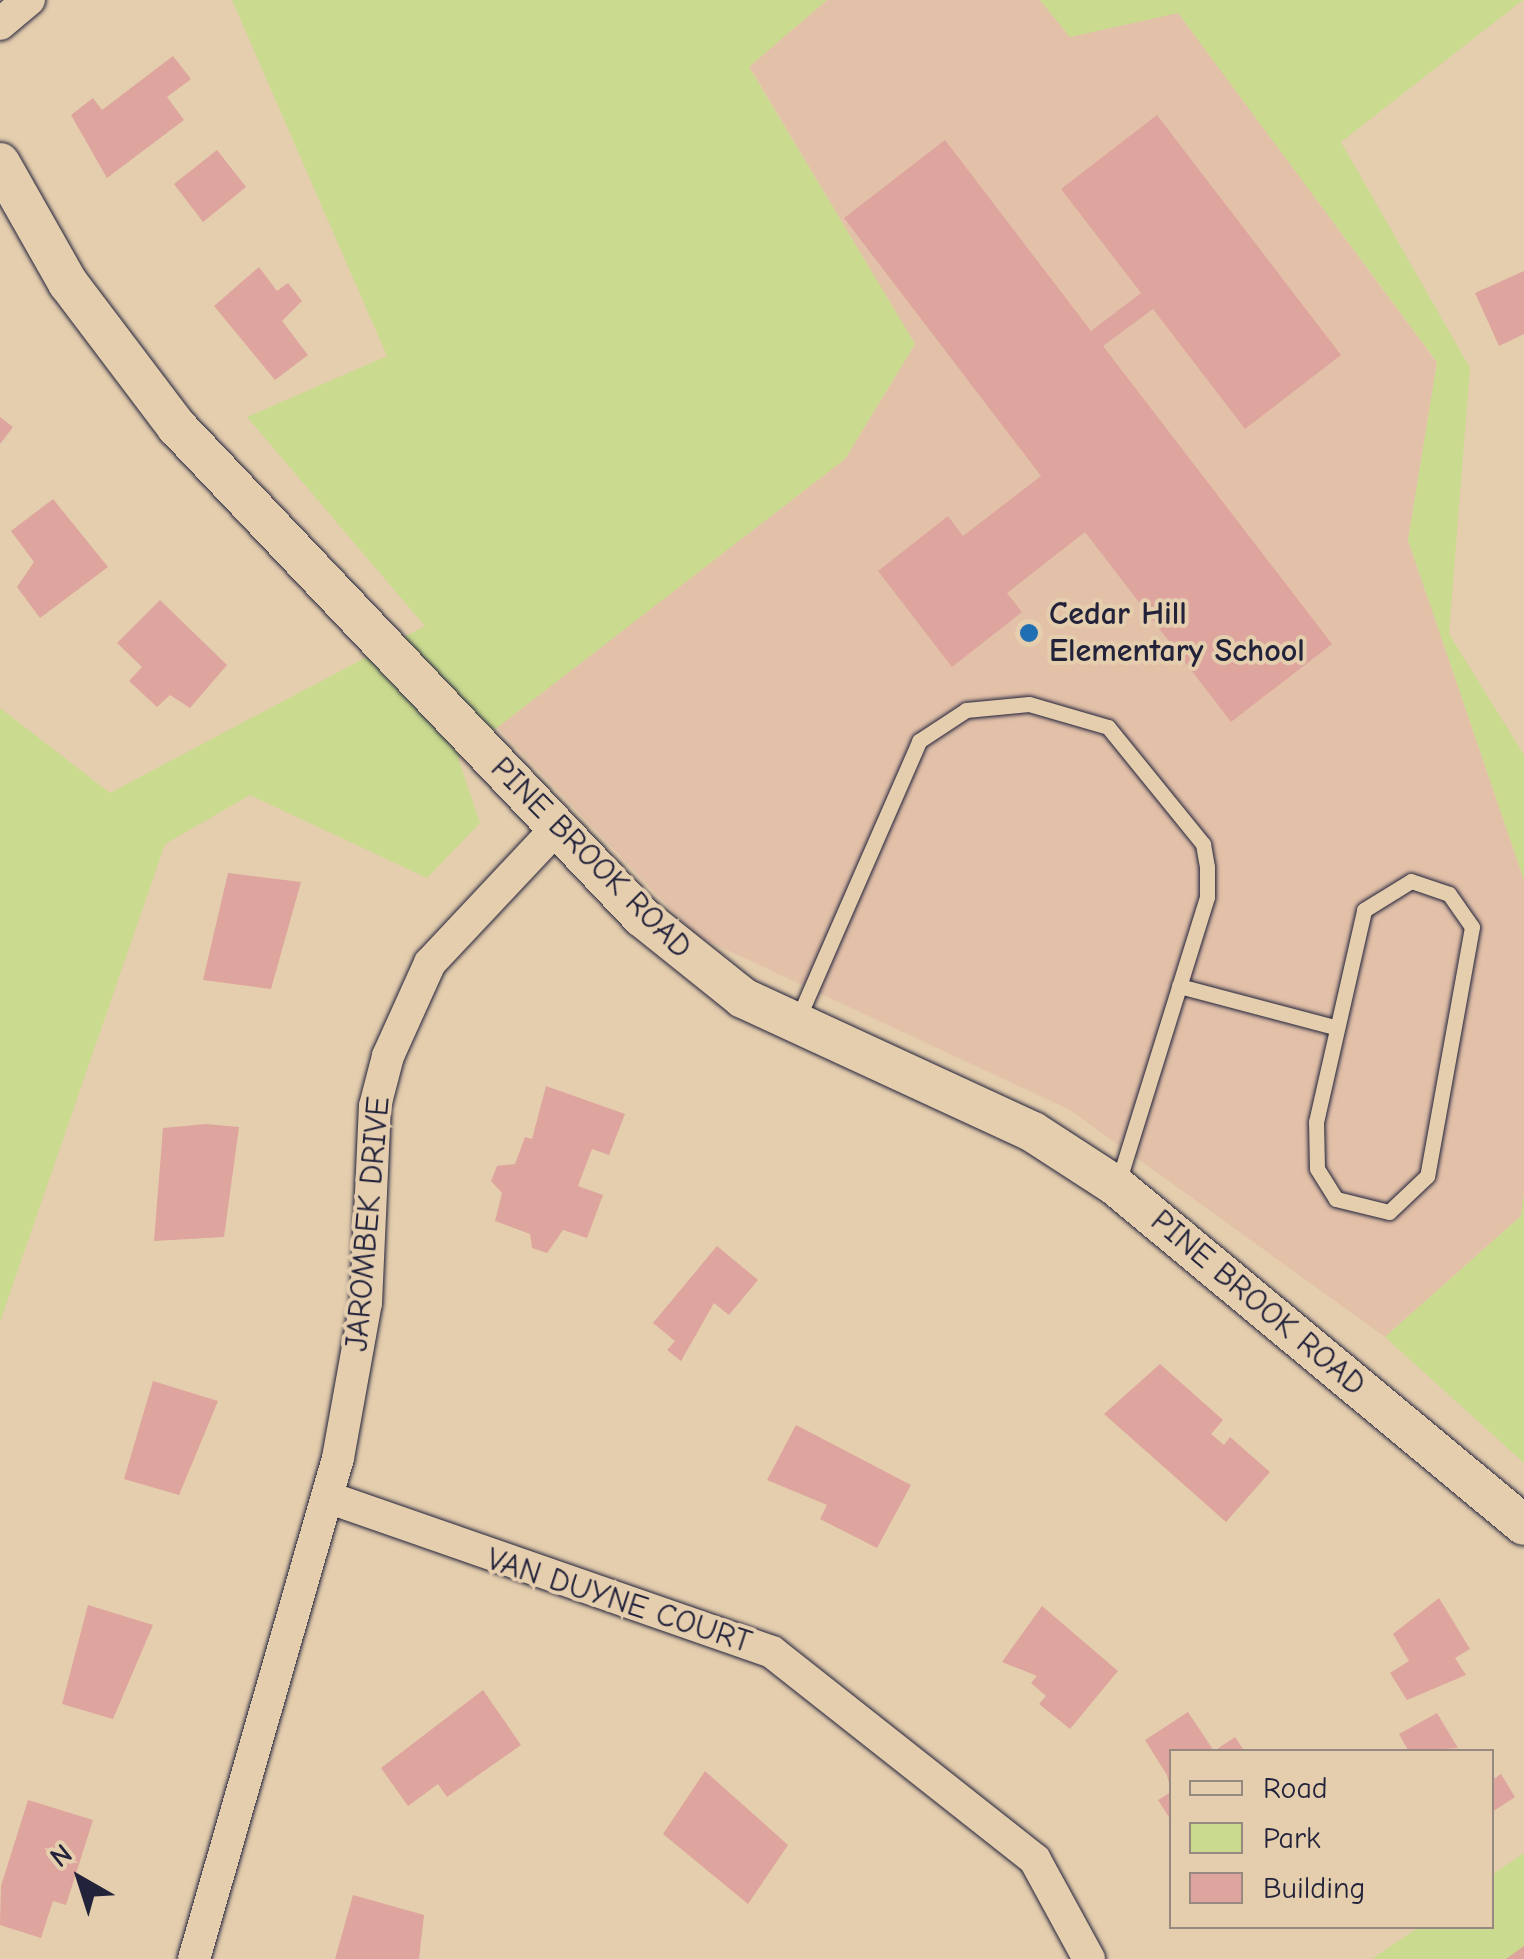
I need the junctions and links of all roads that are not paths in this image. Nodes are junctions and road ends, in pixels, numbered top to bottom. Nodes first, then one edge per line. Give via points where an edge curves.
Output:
1 (29, 0) edge
2 (0, 24) edge
3 (0, 163) edge
4 (556, 828) junction
5 (1178, 986) junction
6 (796, 1023) junction
7 (1334, 1027) junction
8 (1116, 1186) junction
9 (327, 1497) junction
10 (1524, 1525) edge
11 (194, 1959) edge
12 (1089, 1959) edge

1 - 2 street
3 - 4 street, PINE BROOK ROAD via 68,282 176,427
4 - 6 street, PINE BROOK ROAD via 690,959
4 - 9 street, JAROMBEK DRIVE via 430,963 388,1056 375,1106 366,1304
5 - 6 lane via 1207,897 1203,844 1108,728 1029,704 966,710 918,741
5 - 7 lane
5 - 8 lane
6 - 8 street, PINE BROOK ROAD via 1033,1132
7 - 7 lane via 1317,1168 1336,1199 1389,1212 1427,1176 1468,973 1465,910 1411,881 1364,910
8 - 10 street, PINE BROOK ROAD
9 - 11 street, JAROMBEK DRIVE
9 - 12 street, VAN DUYNE COURT via 772,1652 1035,1860

